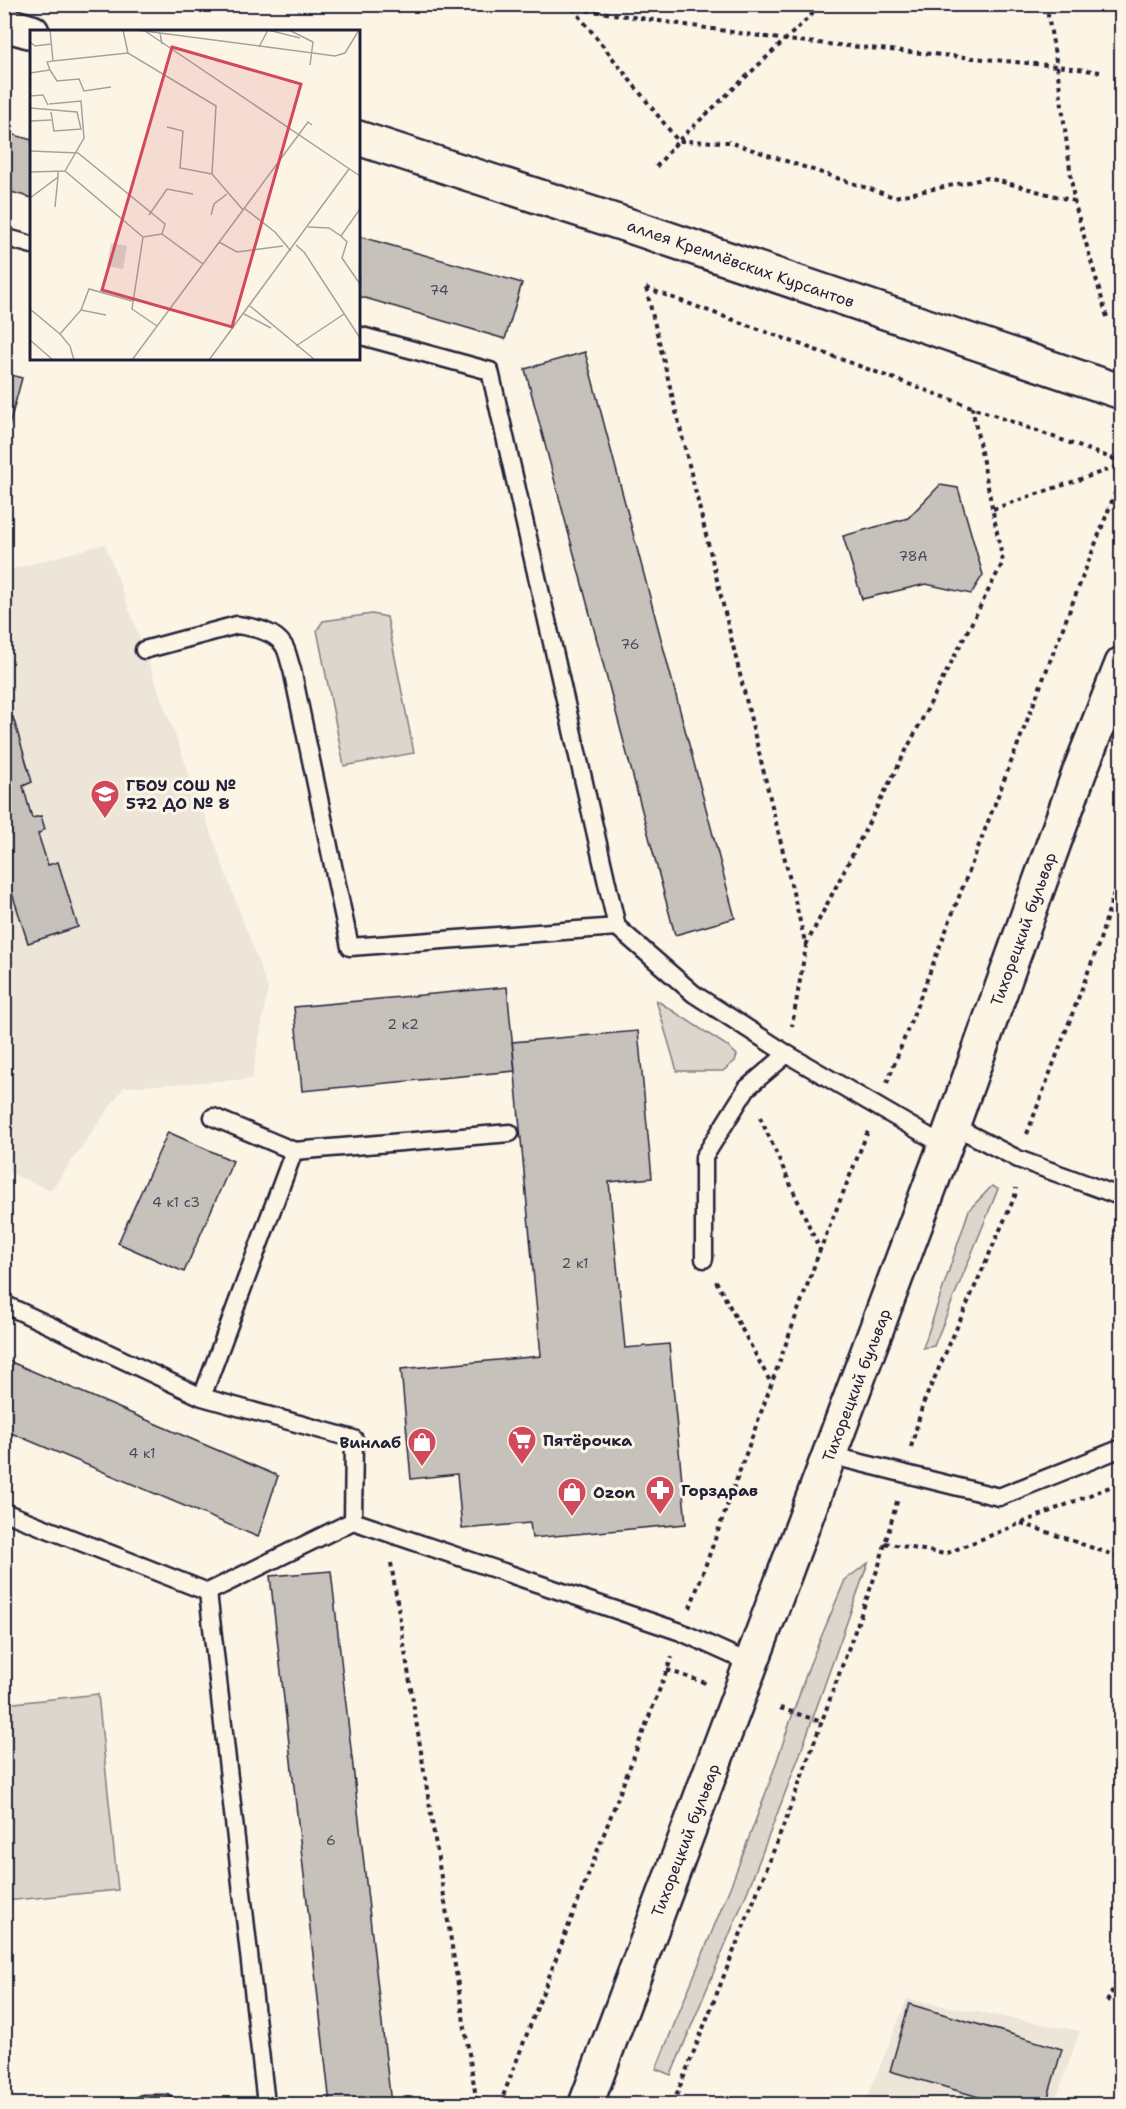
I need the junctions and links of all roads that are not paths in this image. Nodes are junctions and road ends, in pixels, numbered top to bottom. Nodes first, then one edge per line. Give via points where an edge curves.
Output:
1 (4, 24) edge
2 (30, 31) edge
3 (360, 139) edge
4 (4, 237) edge
5 (30, 244) edge
6 (360, 336) edge
7 (1122, 392) edge
8 (144, 650) dead end
9 (1122, 664) edge
10 (617, 927) junction
11 (787, 1054) junction
12 (213, 1118) dead end
13 (510, 1133) dead end
14 (948, 1136) junction
15 (294, 1151) junction
16 (1122, 1197) edge
17 (704, 1259) road end
18 (4, 1304) edge
19 (202, 1397) junction
20 (1122, 1448) edge
21 (829, 1455) junction
22 (4, 1512) edge
23 (353, 1521) junction
24 (208, 1592) junction
25 (752, 1664) junction
26 (143, 2104) edge
27 (166, 2104) edge
28 (266, 2104) edge
29 (586, 2104) edge

1 - 2 street
3 - 7 street, аллея Кремлёвских Курсантов
4 - 5 lane
6 - 10 lane via 490,371
8 - 10 lane via 237,625 275,636 284,646 350,947
9 - 14 street, Тихорецкий бульвар via 1078,773
10 - 11 lane via 694,994
11 - 14 lane via 877,1108
11 - 17 lane via 747,1088 704,1157
12 - 15 lane
13 - 15 lane
14 - 16 lane
14 - 21 street, Тихорецкий бульвар
15 - 19 lane
18 - 19 lane
19 - 23 lane via 354,1439
20 - 21 lane via 999,1497
21 - 25 street, Тихорецкий бульвар
22 - 24 lane
23 - 24 lane
23 - 25 lane via 681,1632
24 - 28 lane
25 - 29 street, Тихорецкий бульвар
26 - 27 lane

